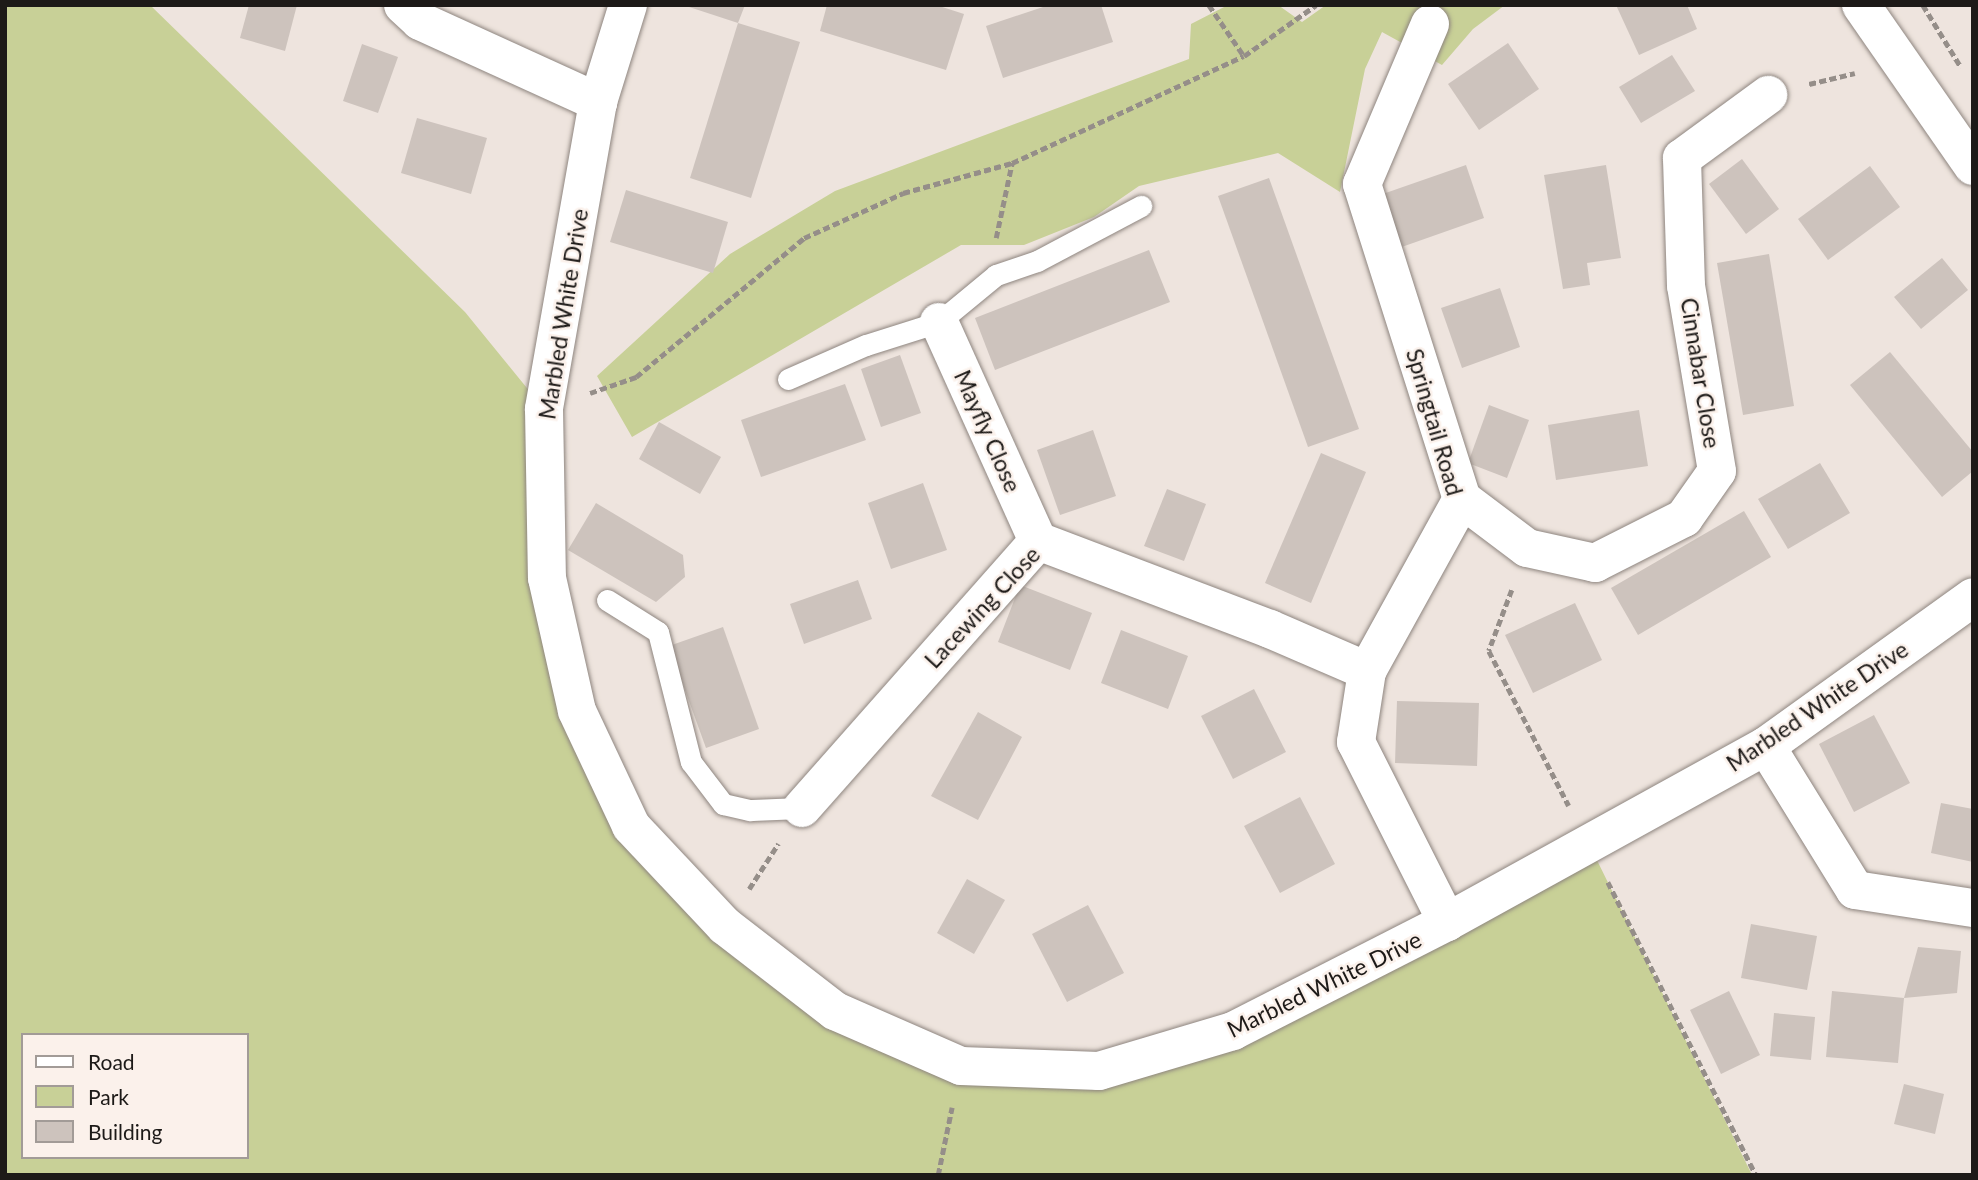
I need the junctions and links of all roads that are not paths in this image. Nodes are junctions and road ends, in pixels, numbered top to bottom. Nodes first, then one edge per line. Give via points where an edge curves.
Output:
1 (403, 5) edge
2 (628, 5) edge
3 (1861, 5) edge
4 (1430, 24) dead end
5 (1768, 95) road end
6 (598, 102) junction
7 (1973, 166) edge
8 (1141, 206) dead end
9 (939, 322) junction
10 (788, 379) dead end
11 (1462, 499) junction
12 (1038, 541) junction
13 (1973, 597) edge
14 (607, 600) dead end
15 (1367, 671) junction
16 (1766, 746) junction
17 (802, 808) joint
18 (1973, 908) edge
19 (1447, 922) junction

1 - 6 street via 420,21
2 - 6 street, Marbled White Drive
3 - 7 street
4 - 11 street, Springtail Road via 1362,184
5 - 11 street, Cinnabar Close via 1682,158 1686,286 1717,471 1684,518 1595,563 1527,548
6 - 19 street, Marbled White Drive via 544,409 547,578 578,711 631,826 725,926 835,1011 961,1066 1099,1071 1233,1031
8 - 9 lane via 1038,261 996,275
9 - 10 lane via 866,345
9 - 12 street, Mayfly Close
11 - 15 street, Springtail Road
12 - 15 street, Lacewing Close
12 - 17 street, Lacewing Close
13 - 16 street, Marbled White Drive
14 - 17 lane via 658,632 691,762 723,804 750,810
15 - 19 street, Springtail Road via 1356,742
16 - 18 street via 1855,890
16 - 19 street, Marbled White Drive

